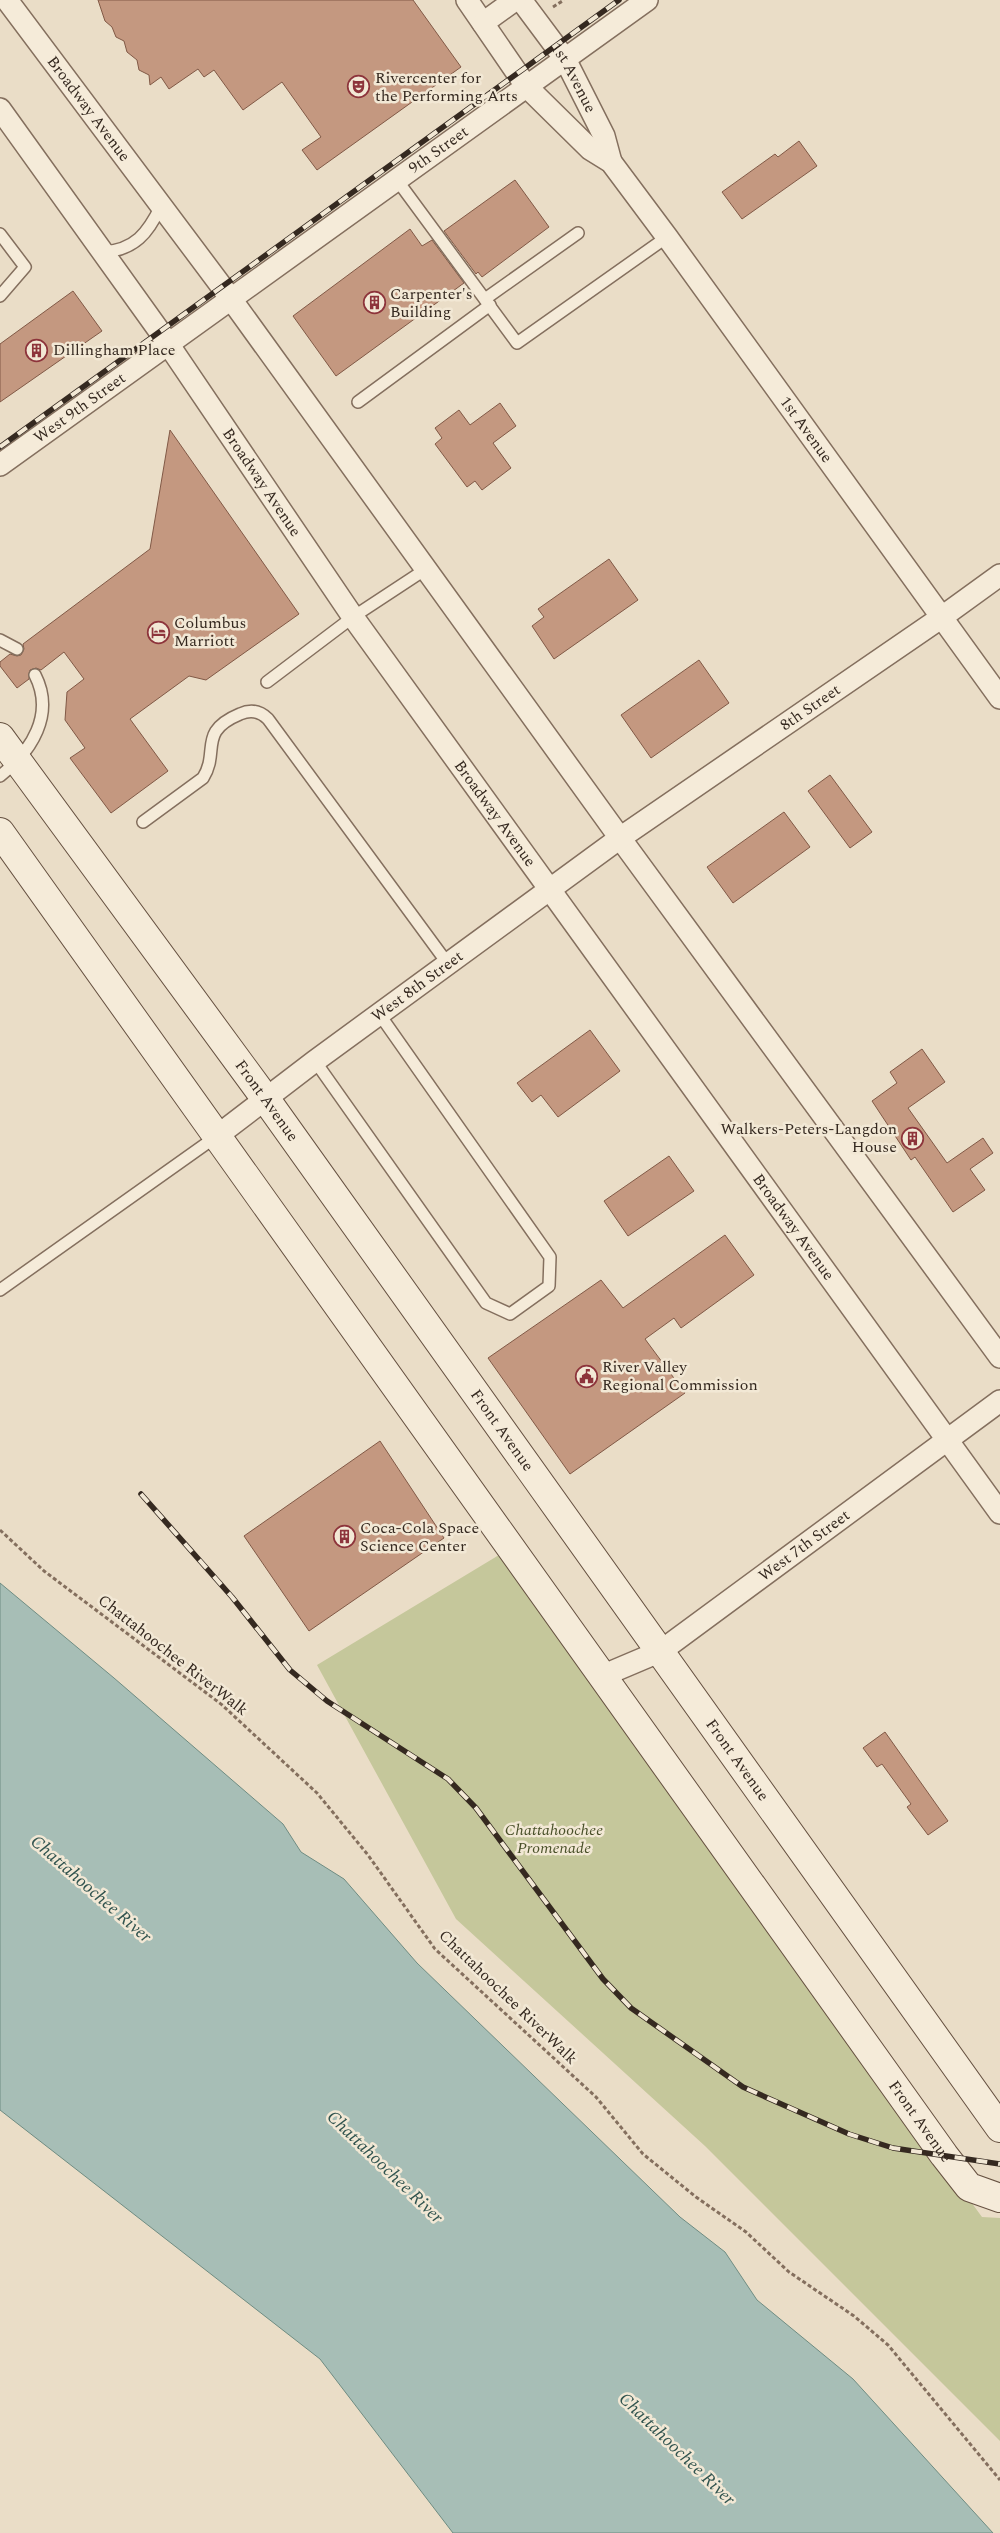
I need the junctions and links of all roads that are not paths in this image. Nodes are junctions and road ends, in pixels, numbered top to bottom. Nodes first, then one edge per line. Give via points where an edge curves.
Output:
1 (7, 0) edge
2 (467, 0) edge
3 (515, 0) edge
4 (521, 0) edge
5 (647, 0) edge
6 (483, 23) junction
7 (565, 59) junction
8 (526, 86) junction
9 (0, 109) edge
10 (611, 162) junction
11 (397, 180) junction
12 (161, 206) junction
13 (578, 233) dead end
14 (0, 234) edge
15 (667, 237) junction
16 (103, 252) junction
17 (0, 296) edge
18 (231, 299) junction
19 (488, 302) junction
20 (168, 344) junction
21 (358, 402) dead end
22 (0, 465) edge
23 (426, 569) junction
24 (1000, 575) edge
25 (353, 617) junction
26 (942, 617) junction
27 (0, 640) edge
28 (17, 649) dead end
29 (35, 674) dead end
30 (267, 682) dead end
31 (1000, 698) edge
32 (0, 737) edge
33 (9, 769) edge
34 (143, 822) dead end
35 (0, 832) edge
36 (620, 838) junction
37 (550, 889) junction
38 (448, 964) junction
39 (380, 1015) junction
40 (315, 1061) junction
41 (265, 1098) junction
42 (217, 1136) junction
43 (0, 1290) edge
44 (1000, 1357) edge
45 (1000, 1401) edge
46 (948, 1439) junction
47 (1000, 1513) edge
48 (661, 1651) junction
49 (602, 1676) junction
50 (1000, 2128) edge
51 (1000, 2198) edge

1 - 12 street, Broadway Avenue
2 - 6 street, 1st Avenue
3 - 6 street
4 - 7 street, 1st Avenue
5 - 7 street, 9th Street
6 - 8 street, 1st Avenue
7 - 8 street, 9th Street
7 - 10 street, 1st Avenue via 604,136
8 - 10 street, 1st Avenue via 590,149
8 - 11 street, 9th Street
9 - 16 street, Broadway Avenue
10 - 15 street, 1st Avenue
11 - 18 street, 9th Street
11 - 19 lane
12 - 16 lane via 148,231 138,240 114,252
12 - 18 street, Broadway Avenue
13 - 19 lane
14 - 17 lane via 25,267
15 - 19 lane via 517,343
15 - 26 street, 1st Avenue
16 - 20 street, Broadway Avenue
18 - 20 street, West 9th Street
18 - 23 street, Broadway Avenue
19 - 21 lane
20 - 22 street, West 9th Street
20 - 25 street, Broadway Avenue
23 - 25 lane
23 - 36 street, Broadway Avenue
24 - 26 street, 8th Street
25 - 30 lane
25 - 37 street, Broadway Avenue
26 - 31 street, 1st Avenue
26 - 36 street, 8th Street
27 - 28 lane
29 - 33 lane via 41,686 43,709 39,728 34,741
32 - 33 street, Front Avenue
33 - 41 street, Front Avenue
34 - 38 lane via 203,778 208,770 215,731 231,718 247,711 260,712
35 - 42 street, Front Avenue
36 - 37 street, West 8th Street
36 - 44 street, Broadway Avenue
37 - 38 street, West 8th Street
37 - 46 street, Broadway Avenue
38 - 39 street, West 8th Street
39 - 40 street, West 8th Street
39 - 40 lane via 550,1257 549,1286 510,1314 486,1303
40 - 41 street, West 8th Street
41 - 42 street, West 8th Street
41 - 48 street, Front Avenue
42 - 43 lane
42 - 49 street, Front Avenue
45 - 46 street, West 7th Street
46 - 47 street, Broadway Avenue
46 - 48 street, West 7th Street
48 - 49 street, West 7th Street
48 - 50 street, Front Avenue
49 - 51 street, Front Avenue via 944,2156 969,2187

